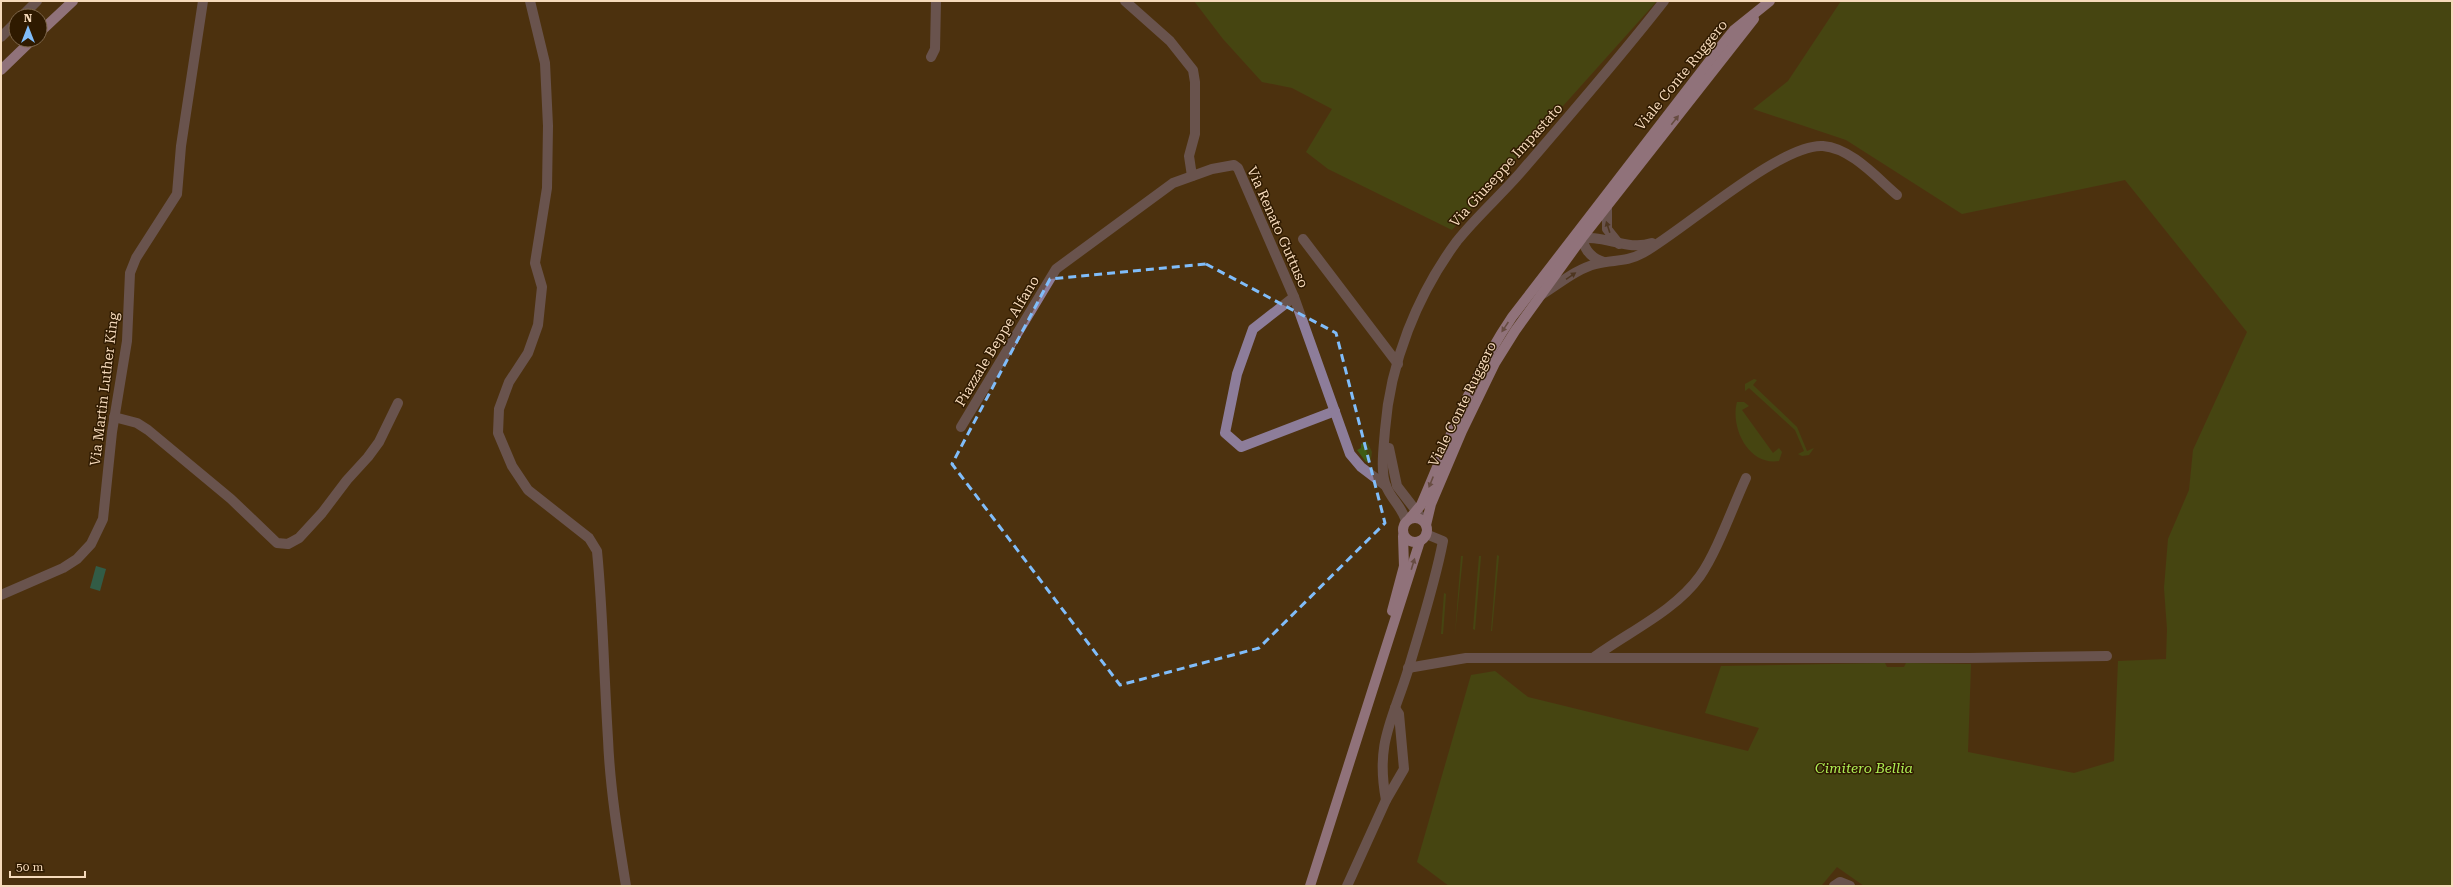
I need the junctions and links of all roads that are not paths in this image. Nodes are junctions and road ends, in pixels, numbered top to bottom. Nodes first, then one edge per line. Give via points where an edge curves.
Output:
1 (72, 1) edge
2 (203, 1) edge
3 (530, 1) edge
4 (936, 1) edge
5 (1125, 1) edge
6 (1664, 1) edge
7 (1768, 2) edge
8 (48, 24) edge
9 (24, 48) edge
10 (931, 57) dead end
11 (1, 70) edge
12 (1668, 112) junction
13 (1192, 176) junction
14 (1897, 195) dead end
15 (1607, 207) junction
16 (1582, 238) junction
17 (1303, 239) dead end
18 (1663, 239) junction
19 (1619, 244) junction
20 (1606, 263) junction
21 (1056, 269) joint
22 (1539, 296) junction
23 (1294, 297) junction
24 (1517, 310) junction
25 (1398, 364) junction
26 (398, 402) dead end
27 (1336, 411) junction
28 (114, 417) junction
29 (1385, 426) junction
30 (961, 427) dead end
31 (1746, 478) dead end
32 (1386, 486) junction
33 (1411, 517) junction
34 (1424, 530) junction
35 (1403, 536) junction
36 (1, 595) edge
37 (1388, 641) junction
38 (2107, 656) dead end
39 (1593, 658) junction
40 (1408, 668) junction
41 (1395, 708) junction
42 (1386, 800) junction
43 (626, 886) edge
44 (1310, 886) edge
45 (1347, 886) edge
46 (1834, 886) edge
47 (1850, 886) edge

1 - 8 main road
2 - 28 street, Via Martin Luther King via 181,146 177,194 136,258 130,273 126,341
3 - 43 street via 545,63 548,126 547,188 535,263 542,287 538,325 528,353 509,382 502,402 498,433 512,466 528,490 589,538 597,551 607,685 608,746 615,819
4 - 10 street via 935,49
5 - 13 street via 1170,41 1193,70 1195,134 1189,156
6 - 25 street, Via Giuseppe Impastato via 1509,186 1458,240 1419,302
7 - 12 main road, Viale Conte Ruggero via 1734,30
15 -> 7 main road, Viale Conte Ruggero
9 - 11 main road
12 - 16 street via 1655,136 1583,230
12 - 24 main road, Viale Conte Ruggero
13 - 21 street, Via Renato Guttuso via 1173,183
13 - 23 street, Via Renato Guttuso via 1228,164 1238,168
14 - 18 street via 1846,153 1833,148 1812,146 1790,154
15 - 16 main road, Viale Conte Ruggero
19 -> 15 street via 1607,229
16 - 19 street
16 - 20 street via 1584,247 1593,258
16 - 22 main road, Viale Conte Ruggero
16 - 24 street via 1576,240 1537,290
17 - 25 street
18 - 19 street via 1635,247
18 - 20 street via 1631,259
22 -> 20 street via 1579,271 1598,263
21 - 30 street, Piazzale Beppe Alfano
22 - 34 main road, Viale Conte Ruggero via 1495,363 1462,431 1431,504
23 - 27 street, Via Renato Guttuso
23 - 27 street via 1253,329 1237,374 1225,433 1241,447
24 -> 33 main road, Viale Conte Ruggero via 1477,373
25 - 29 street, Via Giuseppe Impastato
26 - 28 street via 379,442 368,457 322,513 299,538 288,544 277,543 231,499 148,430 137,423
27 - 32 street, Via Renato Guttuso via 1350,454 1361,467
28 - 36 street, Via Martin Luther King via 103,519 94,540 77,558 62,568
29 - 32 street
29 - 33 street via 1393,476
31 - 39 street via 1701,575 1691,587 1657,615
32 - 33 street via 1403,511
33 - 34 main road via 1420,518
33 - 35 main road, Viale Conte Ruggero via 1402,531
34 - 35 main road via 1412,542
37 -> 34 main road, Viale Conte Ruggero
34 - 40 street via 1443,541
35 - 37 main road, Viale Conte Ruggero via 1404,566 1391,616
37 - 44 main road
38 - 39 street
39 - 40 street via 1466,658
40 - 41 street
41 - 42 street via 1386,731 1382,761
41 - 42 street via 1399,714 1404,768
42 - 45 street
46 - 47 street via 1840,882

